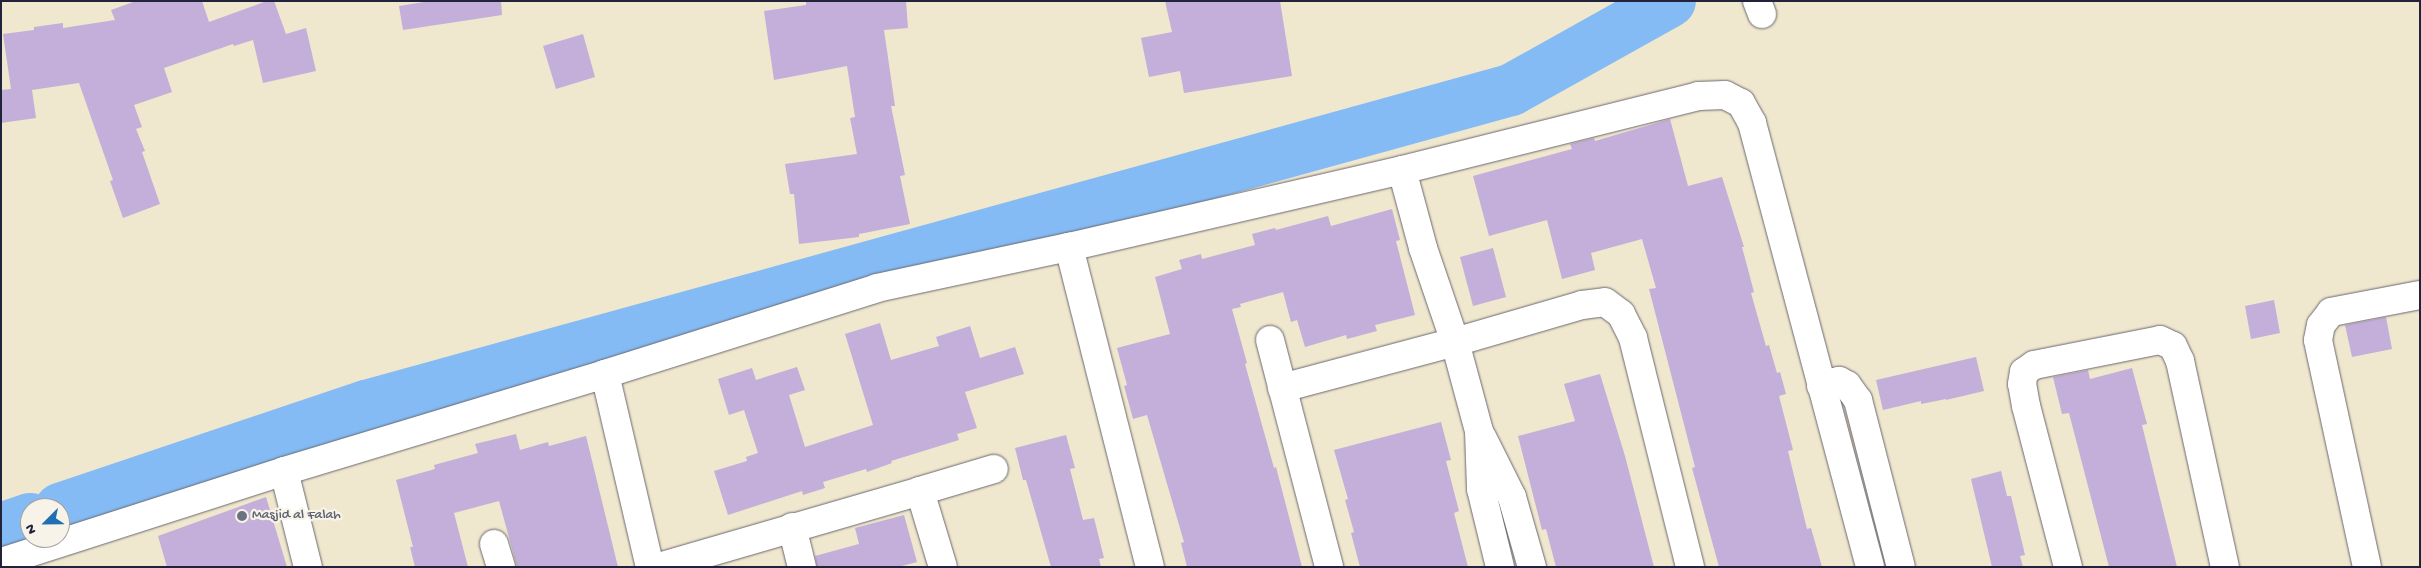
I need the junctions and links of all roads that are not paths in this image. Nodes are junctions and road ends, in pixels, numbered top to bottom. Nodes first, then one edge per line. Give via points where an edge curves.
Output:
1 (1402, 170) junction
2 (1069, 247) junction
3 (2420, 295) edge
4 (1270, 340) dead end
5 (1455, 342) junction
6 (605, 374) junction
7 (1821, 386) junction
8 (1282, 388) junction
9 (1479, 432) junction
10 (994, 469) dead end
11 (284, 471) junction
12 (920, 490) junction
13 (792, 527) junction
14 (1, 562) edge
15 (308, 567) edge
16 (650, 567) edge
17 (658, 567) edge
18 (802, 567) edge
19 (942, 567) edge
20 (1150, 567) edge
21 (1329, 567) edge
22 (1500, 567) edge
23 (1532, 567) edge
24 (1690, 567) edge
25 (1870, 567) edge
26 (1901, 567) edge
27 (2068, 567) edge
28 (2226, 567) edge
29 (2367, 567) edge

1 - 2 street
1 - 5 street via 1423,248
1 - 7 street via 1698,96 1725,95 1741,103 1752,122
2 - 6 street via 877,288
2 - 20 street
3 - 29 street via 2331,312 2320,325 2318,340
4 - 8 street
5 - 8 street
5 - 9 street
5 - 24 street via 1582,305 1605,302 1621,314 1633,338
6 - 11 street
6 - 16 street
7 - 25 street
7 - 26 street via 1839,381 1847,385 1858,400
8 - 21 street
9 - 22 street via 1482,489
9 - 23 street via 1512,497
10 - 12 street
11 - 14 street
11 - 15 street
12 - 13 street
12 - 19 street
13 - 17 street
13 - 18 street
27 - 28 street via 2026,406 2022,384 2024,372 2034,365 2160,340 2173,346 2180,361

